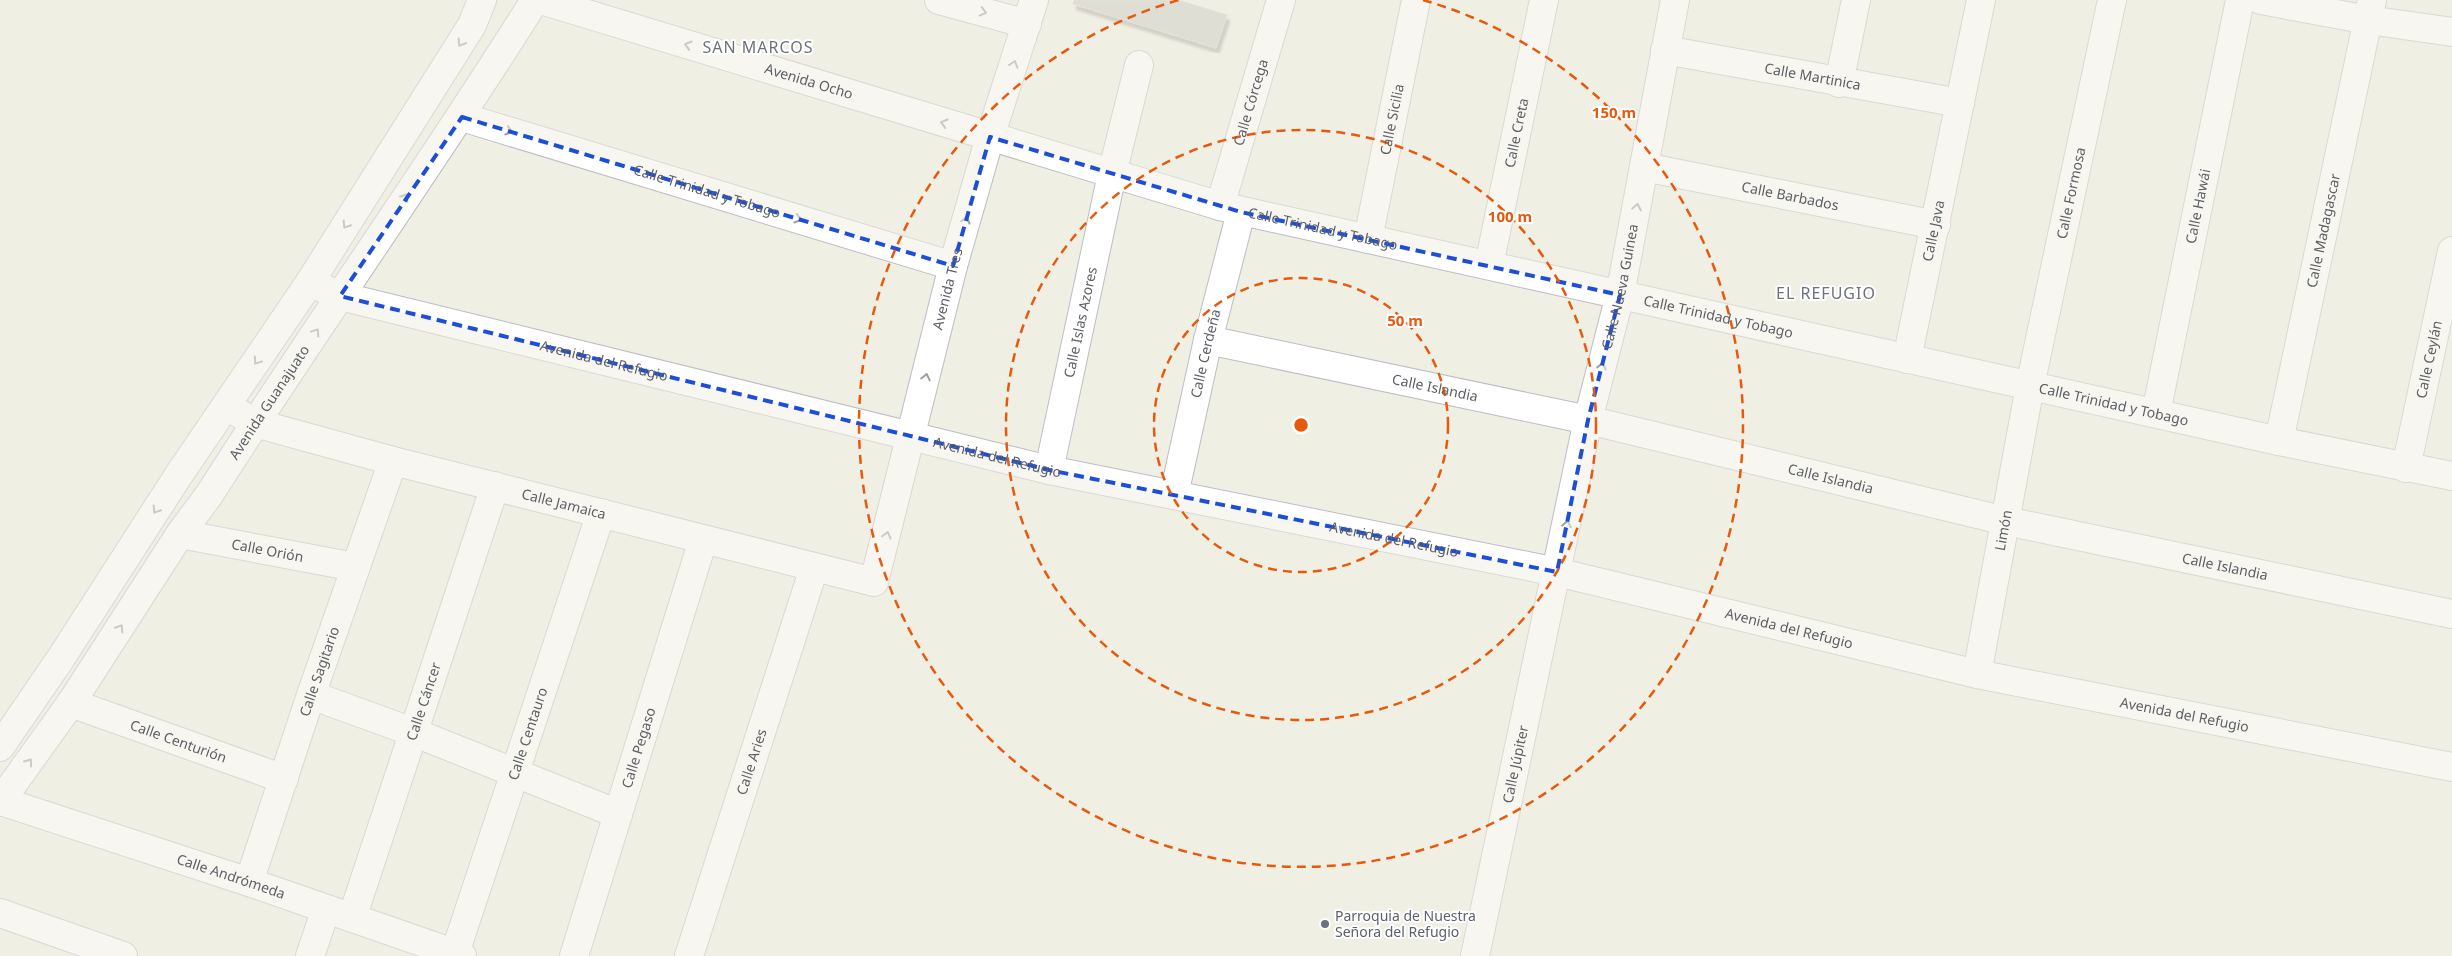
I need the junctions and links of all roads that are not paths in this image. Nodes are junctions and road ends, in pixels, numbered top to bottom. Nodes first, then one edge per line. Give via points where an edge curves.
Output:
1 (482, 0) edge
2 (535, 0) edge
3 (541, 0) edge
4 (939, 0) edge
5 (1281, 0) edge
6 (1416, 0) edge
7 (1544, 0) edge
8 (1675, 0) edge
9 (1856, 0) edge
10 (1981, 0) edge
11 (2112, 0) edge
12 (2240, 0) edge
13 (2261, 0) edge
14 (2370, 10) edge
15 (1030, 12) edge
16 (2452, 32) edge
17 (1665, 50) junction
18 (1139, 65) dead end
19 (1839, 82) junction
20 (1960, 103) junction
21 (462, 116) junction
22 (990, 137) junction
23 (1644, 167) junction
24 (1112, 174) junction
25 (1231, 209) junction
26 (1936, 225) junction
27 (1368, 239) junction
28 (2452, 251) edge
29 (1489, 265) junction
30 (953, 266) junction
31 (310, 282) junction
32 (1620, 295) junction
33 (340, 296) junction
34 (1208, 340) junction
35 (1907, 359) junction
36 (2030, 386) junction
37 (227, 406) junction
38 (2156, 413) junction
39 (1588, 420) junction
40 (255, 423) junction
41 (912, 437) junction
42 (2279, 440) junction
43 (393, 461) junction
44 (2406, 468) junction
45 (1049, 470) junction
46 (178, 476) junction
47 (2452, 476) edge
48 (495, 486) junction
49 (209, 495) junction
50 (1174, 495) junction
51 (601, 513) junction
52 (2006, 521) junction
53 (180, 534) junction
54 (703, 540) junction
55 (355, 567) junction
56 (814, 568) junction
57 (1557, 572) junction
58 (874, 582) joint
59 (2452, 614) edge
60 (1977, 674) junction
61 (311, 695) junction
62 (71, 703) junction
63 (413, 732) junction
64 (0, 747) edge
65 (2452, 767) edge
66 (514, 774) junction
67 (284, 779) junction
68 (0, 801) edge
69 (618, 814) junction
70 (249, 882) junction
71 (326, 909) junction
72 (0, 912) edge
73 (352, 918) junction
74 (458, 955) edge
75 (123, 956) edge
76 (310, 956) edge
77 (574, 956) edge
78 (689, 956) edge
79 (1475, 956) edge

1 -> 31 street via 472,26
2 - 21 street, Avenida Guanajuato
22 -> 3 street, Avenida Ocho
4 -> 15 street
5 - 25 street, Calle Córcega
6 - 27 street, Calle Sicilia
7 - 29 street, Calle Creta
8 - 17 street, Calle Nueva Guinea
9 - 19 street
10 - 20 street, Calle Java
11 - 36 street, Calle Formosa
12 - 38 street, Calle Hawái
13 - 14 street
14 - 16 street
14 - 42 street, Calle Madagascar
22 -> 15 street, Avenida Tres
17 - 19 street, Calle Martinica
17 - 23 street, Calle Nueva Guinea
18 - 24 street, Calle Islas Azores
19 - 20 street, Calle Martinica
20 - 26 street, Calle Java
21 -> 30 street, Calle Trinidad y Tobago
33 -> 21 street, Avenida Guanajuato
22 - 24 street, Calle Trinidad y Tobago
30 -> 22 street, Avenida Tres
23 - 26 street, Calle Barbados
32 -> 23 street, Calle Nueva Guinea
24 - 25 street, Calle Trinidad y Tobago
24 - 45 street, Calle Islas Azores
25 - 27 street, Calle Trinidad y Tobago
25 - 34 street, Calle Cerdeña
26 - 35 street, Calle Java
27 - 29 street, Calle Trinidad y Tobago
28 - 44 street, Calle Ceylán
29 - 32 street, Calle Trinidad y Tobago
41 -> 30 street, Avenida Tres
31 - 33 street, Avenida del Refugio
31 -> 37 street
32 - 35 street, Calle Trinidad y Tobago
39 -> 32 street, Calle Nueva Guinea
40 -> 33 street, Avenida Guanajuato
33 - 41 street, Avenida del Refugio
34 - 39 street, Calle Islandia
34 - 50 street, Calle Cerdeña
35 - 36 street, Calle Trinidad y Tobago
36 - 38 street, Calle Trinidad y Tobago
36 - 52 street, Limón
37 - 40 street, Calle Jamaica
37 - 46 street
38 - 42 street, Calle Trinidad y Tobago
39 - 52 street, Calle Islandia
57 -> 39 street, Calle Nueva Guinea
40 - 43 street, Calle Jamaica
40 - 49 street, Avenida Guanajuato
41 - 45 street, Avenida del Refugio
58 -> 41 street, Avenida Tres
42 - 44 street, Calle Trinidad y Tobago
43 - 48 street, Calle Jamaica
43 - 55 street, Calle Sagitario
44 - 47 street, Calle Trinidad y Tobago
45 - 50 street, Avenida del Refugio
46 - 49 street
46 -> 64 street
48 - 51 street, Calle Jamaica
48 - 63 street, Calle Cáncer
49 - 53 street, Avenida Guanajuato
50 - 57 street, Avenida del Refugio
51 - 54 street, Calle Jamaica
51 - 66 street, Calle Centauro
52 - 59 street, Calle Islandia
52 - 60 street, Limón
53 - 55 street, Calle Orión
62 -> 53 street, Avenida Guanajuato
54 - 56 street, Calle Jamaica
54 - 69 street, Calle Pegaso
55 - 61 street, Calle Sagitario
56 - 58 street, Calle Jamaica
56 - 78 street, Calle Aries
57 - 60 street, Avenida del Refugio
57 - 79 street, Calle Júpiter
60 - 65 street, Avenida del Refugio
61 - 63 street
61 - 67 street, Calle Sagitario
62 - 67 street, Calle Centurión
68 -> 62 street, Avenida Guanajuato
63 - 66 street
63 - 73 street, Calle Cáncer
66 - 69 street
66 - 74 street, Calle Centauro
67 - 70 street, Calle Sagitario
68 - 70 street, Calle Andrómeda
69 - 77 street, Calle Pegaso
70 - 71 street, Calle Andrómeda
71 - 73 street, Calle Andrómeda
71 - 76 street
72 - 75 street
73 - 74 street, Calle Andrómeda

